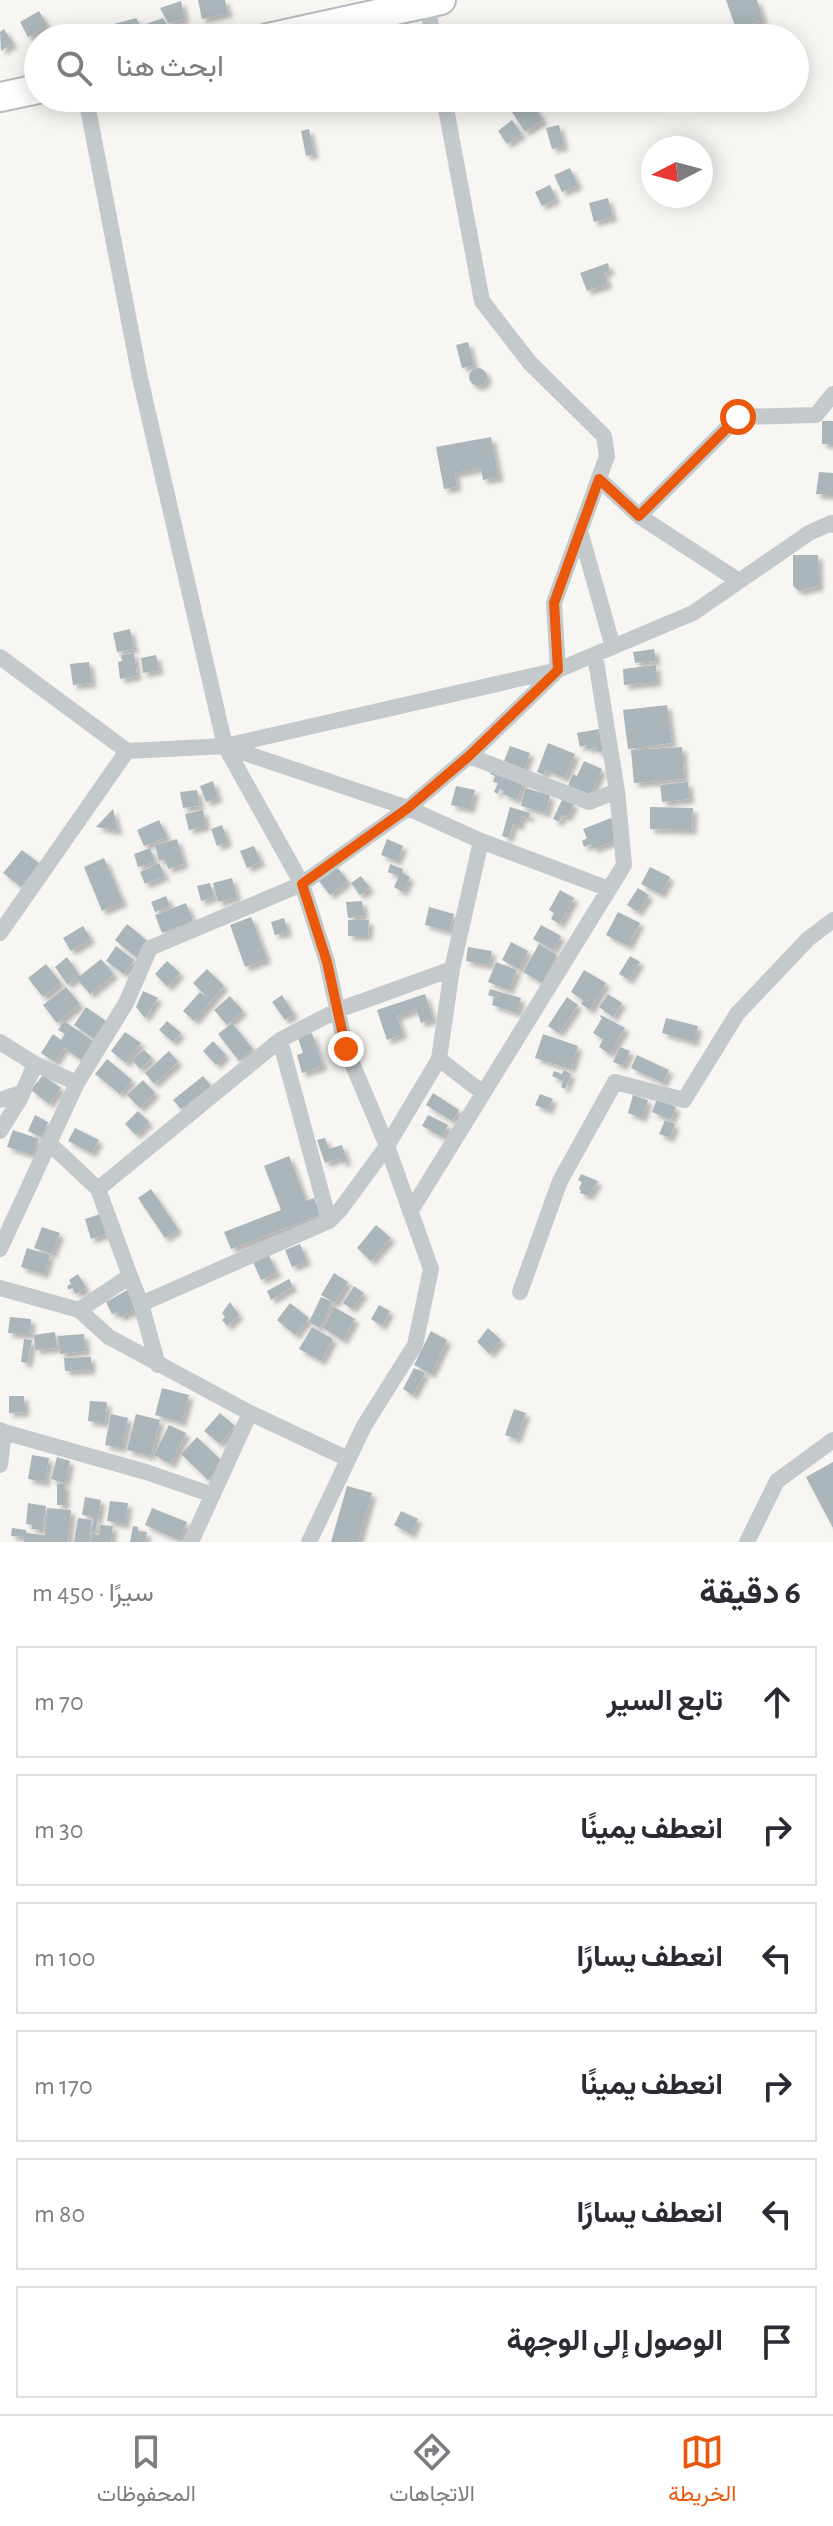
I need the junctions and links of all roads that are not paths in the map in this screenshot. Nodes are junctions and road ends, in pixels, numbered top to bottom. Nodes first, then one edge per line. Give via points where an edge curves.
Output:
1 (434, 2) edge
2 (333, 24) edge
3 (433, 24) edge
4 (24, 92) edge
5 (0, 97) edge
6 (89, 112) edge
7 (447, 112) edge
8 (833, 394) edge
9 (599, 479) junction
10 (639, 516) junction
11 (833, 525) edge
12 (580, 531) junction
13 (739, 581) junction
14 (613, 647) junction
15 (595, 655) junction
16 (0, 657) edge
17 (558, 670) junction
18 (225, 746) junction
19 (127, 751) junction
20 (469, 756) junction
21 (617, 791) junction
22 (408, 808) junction
23 (481, 841) junction
24 (302, 884) junction
25 (609, 889) junction
26 (833, 920) edge
27 (0, 933) edge
28 (452, 969) junction
29 (338, 1010) junction
30 (280, 1040) junction
31 (0, 1042) edge
32 (439, 1059) junction
33 (35, 1064) junction
34 (77, 1083) junction
35 (23, 1092) junction
36 (483, 1093) junction
37 (0, 1100) edge
38 (0, 1131) edge
39 (49, 1143) junction
40 (387, 1146) junction
41 (98, 1189) junction
42 (410, 1212) junction
43 (329, 1221) junction
44 (0, 1249) edge
45 (130, 1276) junction
46 (0, 1288) edge
47 (520, 1292) dead end
48 (141, 1304) junction
49 (79, 1310) junction
50 (158, 1365) junction
51 (250, 1413) junction
52 (2, 1431) edge
53 (833, 1440) edge
54 (348, 1459) junction
55 (0, 1465) edge
56 (213, 1495) junction
57 (191, 1542) edge
58 (309, 1542) edge
59 (747, 1542) edge

1 - 2 highway
1 - 3 street
4 - 5 highway
6 - 18 street via 140,378
7 - 9 street via 482,301 530,363 604,436 607,456
8 - 10 street via 816,415 738,417
9 - 10 street
9 - 12 street
10 - 13 street
11 - 13 street via 809,533
12 - 14 street
12 - 17 street via 554,603
13 - 14 street via 693,613
14 - 15 street
15 - 17 street
15 - 21 street
16 - 19 street
17 - 18 street
17 - 20 street
18 - 19 street
18 - 22 street
18 - 24 street
19 - 27 street
20 - 21 street via 589,802
20 - 22 street
21 - 25 street via 624,865
22 - 23 street
22 - 24 street
23 - 25 street
23 - 28 street
24 - 29 street
24 - 34 street via 150,948 126,1003
25 - 36 street
26 - 47 street via 737,1014 684,1100 615,1082 560,1181
28 - 29 street
28 - 32 street
29 - 30 street
29 - 40 street via 346,1049
30 - 41 street
30 - 43 street
31 - 33 street
32 - 36 street
32 - 40 street
33 - 34 street
33 - 35 street
34 - 39 street
35 - 37 street
35 - 38 street
36 - 42 street
39 - 41 street
39 - 44 street
40 - 42 street
40 - 43 street
41 - 45 street
42 - 54 street via 431,1269 415,1345
43 - 48 street
45 - 48 street
45 - 49 street
46 - 49 street
48 - 50 street
49 - 50 street via 109,1337
50 - 51 street
51 - 54 street
51 - 56 street
52 - 55 street
52 - 56 street
53 - 59 street via 777,1481
54 - 58 street
56 - 57 street

